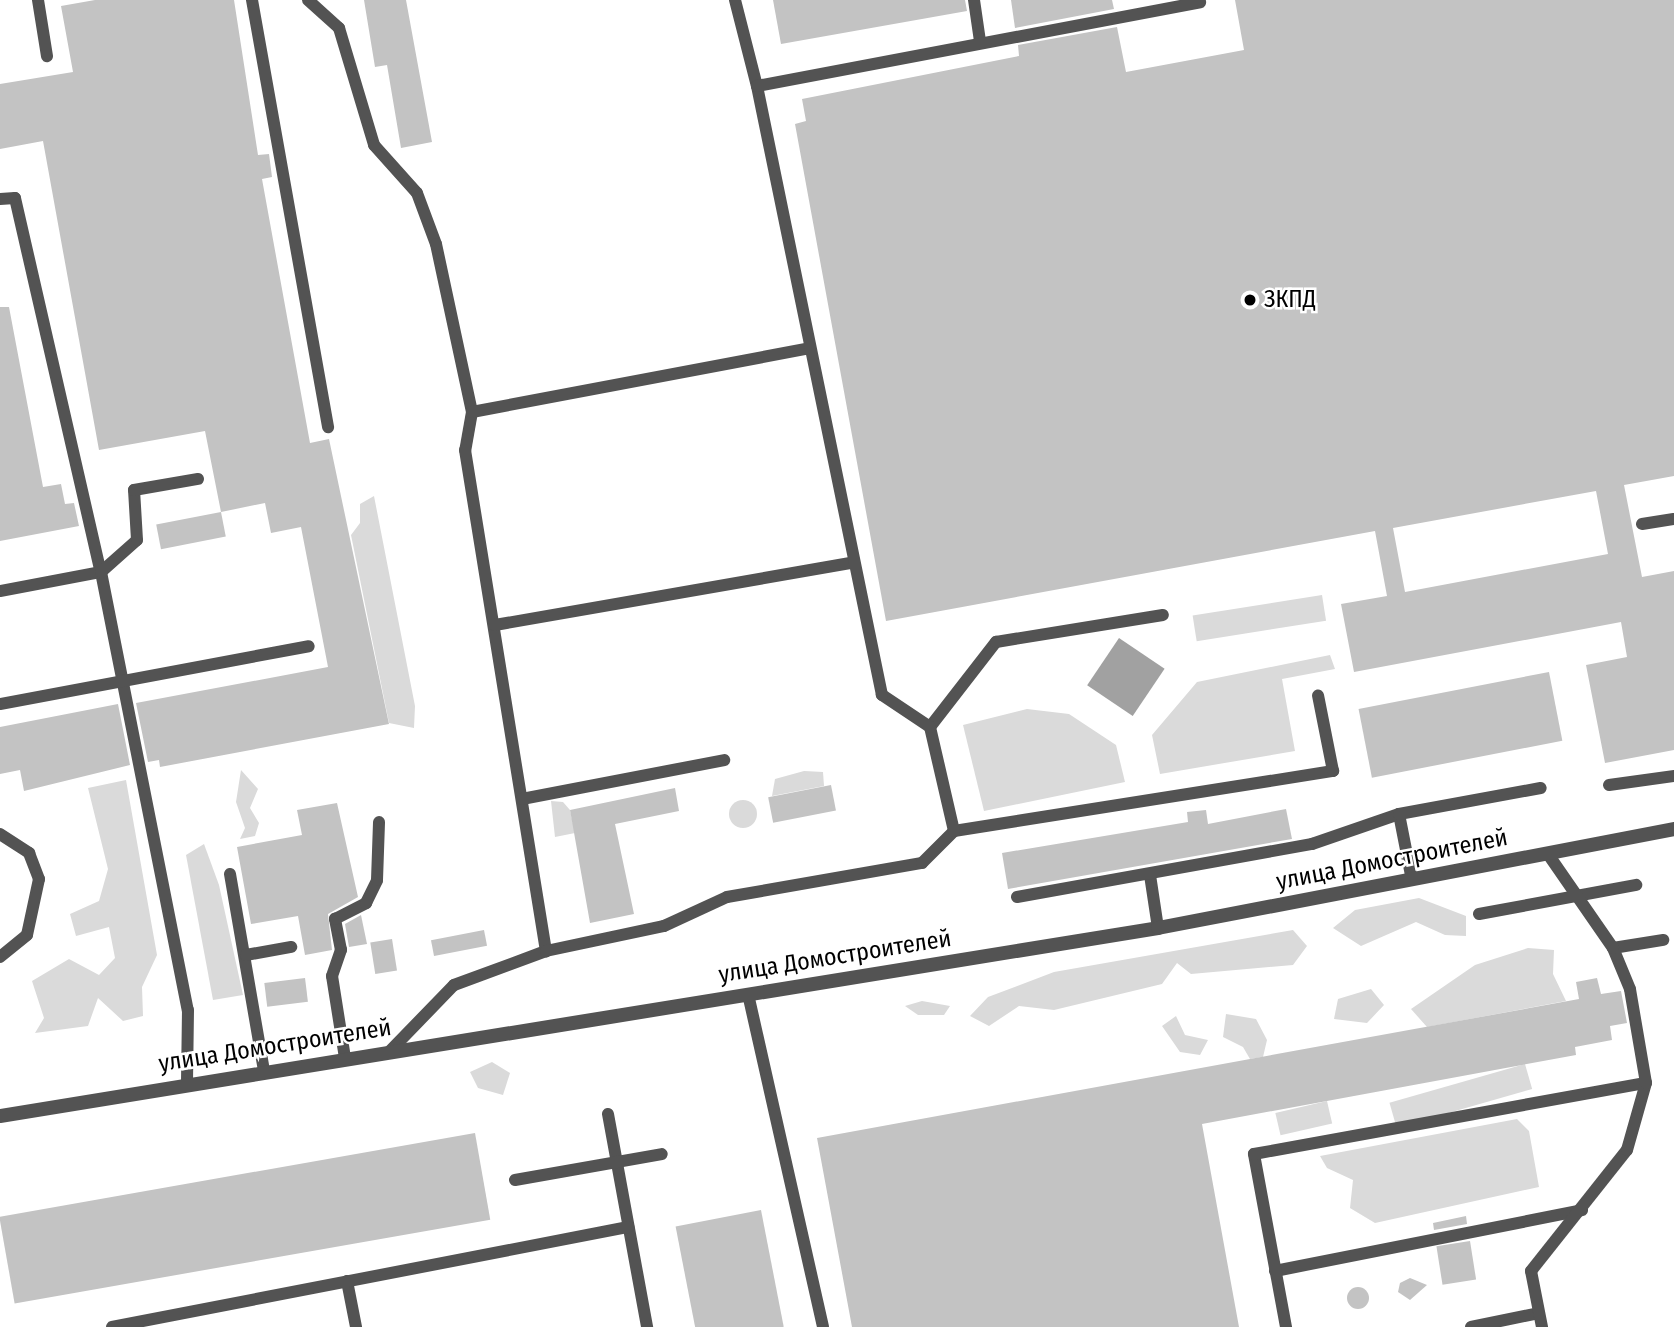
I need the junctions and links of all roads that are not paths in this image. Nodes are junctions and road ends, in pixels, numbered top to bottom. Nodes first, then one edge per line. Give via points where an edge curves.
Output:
1 (38, 0) edge
2 (251, 0) edge
3 (308, 0) edge
4 (735, 0) edge
5 (974, 0) edge
6 (1200, 2) dead end
7 (980, 41) junction
8 (47, 56) dead end
9 (757, 86) junction
10 (0, 199) edge
11 (807, 349) junction
12 (472, 412) junction
13 (328, 427) dead end
14 (198, 479) dead end
15 (1674, 519) edge
16 (1642, 524) dead end
17 (852, 563) junction
18 (101, 572) junction
19 (0, 591) edge
20 (1163, 615) dead end
21 (495, 625) junction
22 (309, 646) dead end
23 (123, 681) junction
24 (1318, 695) dead end
25 (0, 704) edge
26 (930, 727) junction
27 (723, 760) dead end
28 (1674, 776) edge
29 (1609, 785) dead end
30 (1541, 788) dead end
31 (522, 799) junction
32 (1399, 814) junction
33 (379, 822) dead end
34 (1674, 829) edge
35 (954, 831) junction
36 (0, 834) edge
37 (1548, 853) junction
38 (230, 874) dead end
39 (1150, 875) junction
40 (1412, 880) junction
41 (1636, 885) dead end
42 (1581, 895) junction
43 (1017, 897) dead end
44 (1479, 914) dead end
45 (1158, 928) junction
46 (1663, 940) dead end
47 (291, 947) dead end
48 (1613, 948) junction
49 (546, 951) junction
50 (246, 955) junction
51 (0, 957) edge
52 (748, 994) junction
53 (390, 1051) junction
54 (345, 1058) junction
55 (264, 1071) junction
56 (187, 1083) junction
57 (1646, 1083) junction
58 (608, 1114) dead end
59 (0, 1116) edge
60 (662, 1154) dead end
61 (617, 1162) junction
62 (515, 1180) dead end
63 (1582, 1210) junction
64 (628, 1227) junction
65 (1275, 1271) junction
66 (347, 1282) junction
67 (1539, 1313) junction
68 (112, 1327) edge
69 (356, 1327) edge
70 (647, 1327) edge
71 (823, 1327) edge
72 (1286, 1327) edge
73 (1471, 1327) edge
74 (1542, 1327) edge

1 - 8 lane
2 - 13 lane
3 - 12 lane via 339,27 374,145 417,193 436,244
4 - 9 lane via 743,47
5 - 7 lane
6 - 7 lane
7 - 9 lane
9 - 11 lane
10 - 18 lane via 15,198
11 - 12 lane
11 - 17 lane
12 - 21 lane via 465,450
14 - 18 lane via 134,489 137,540
15 - 16 lane
17 - 21 lane
17 - 26 lane via 882,695
18 - 19 lane
18 - 23 lane
20 - 26 lane via 996,642
21 - 31 lane
22 - 23 lane
23 - 25 lane
23 - 56 lane via 188,1010
24 - 35 lane via 1333,771
26 - 35 lane
27 - 31 lane
28 - 29 lane
30 - 32 lane
31 - 49 lane
32 - 39 lane via 1312,844
32 - 40 lane
33 - 54 lane via 377,880 366,903 335,919 341,950 332,976
34 - 37 street, улица Домостроителей
35 - 49 lane via 922,863 727,897 664,926
36 - 51 lane via 29,853 39,879 27,935
37 - 40 street, улица Домостроителей
37 - 42 lane
38 - 50 lane
39 - 43 lane
39 - 45 lane
40 - 45 street, улица Домостроителей
41 - 42 lane
42 - 44 lane
42 - 48 lane
45 - 52 street, улица Домостроителей
46 - 48 lane
47 - 50 lane
48 - 57 lane via 1630,989
49 - 53 lane via 454,985
50 - 55 lane
52 - 53 street, улица Домостроителей
52 - 71 lane
53 - 54 street, улица Домостроителей
54 - 55 street, улица Домостроителей
55 - 56 street, улица Домостроителей
56 - 59 street, улица Домостроителей
57 - 63 lane via 1627,1150
57 - 65 lane via 1254,1154
58 - 61 lane
60 - 61 lane
61 - 62 lane
61 - 64 lane
63 - 65 lane
63 - 67 lane via 1531,1271
64 - 66 lane
64 - 70 lane
65 - 72 lane
66 - 68 lane
66 - 69 lane
67 - 73 lane
67 - 74 lane

